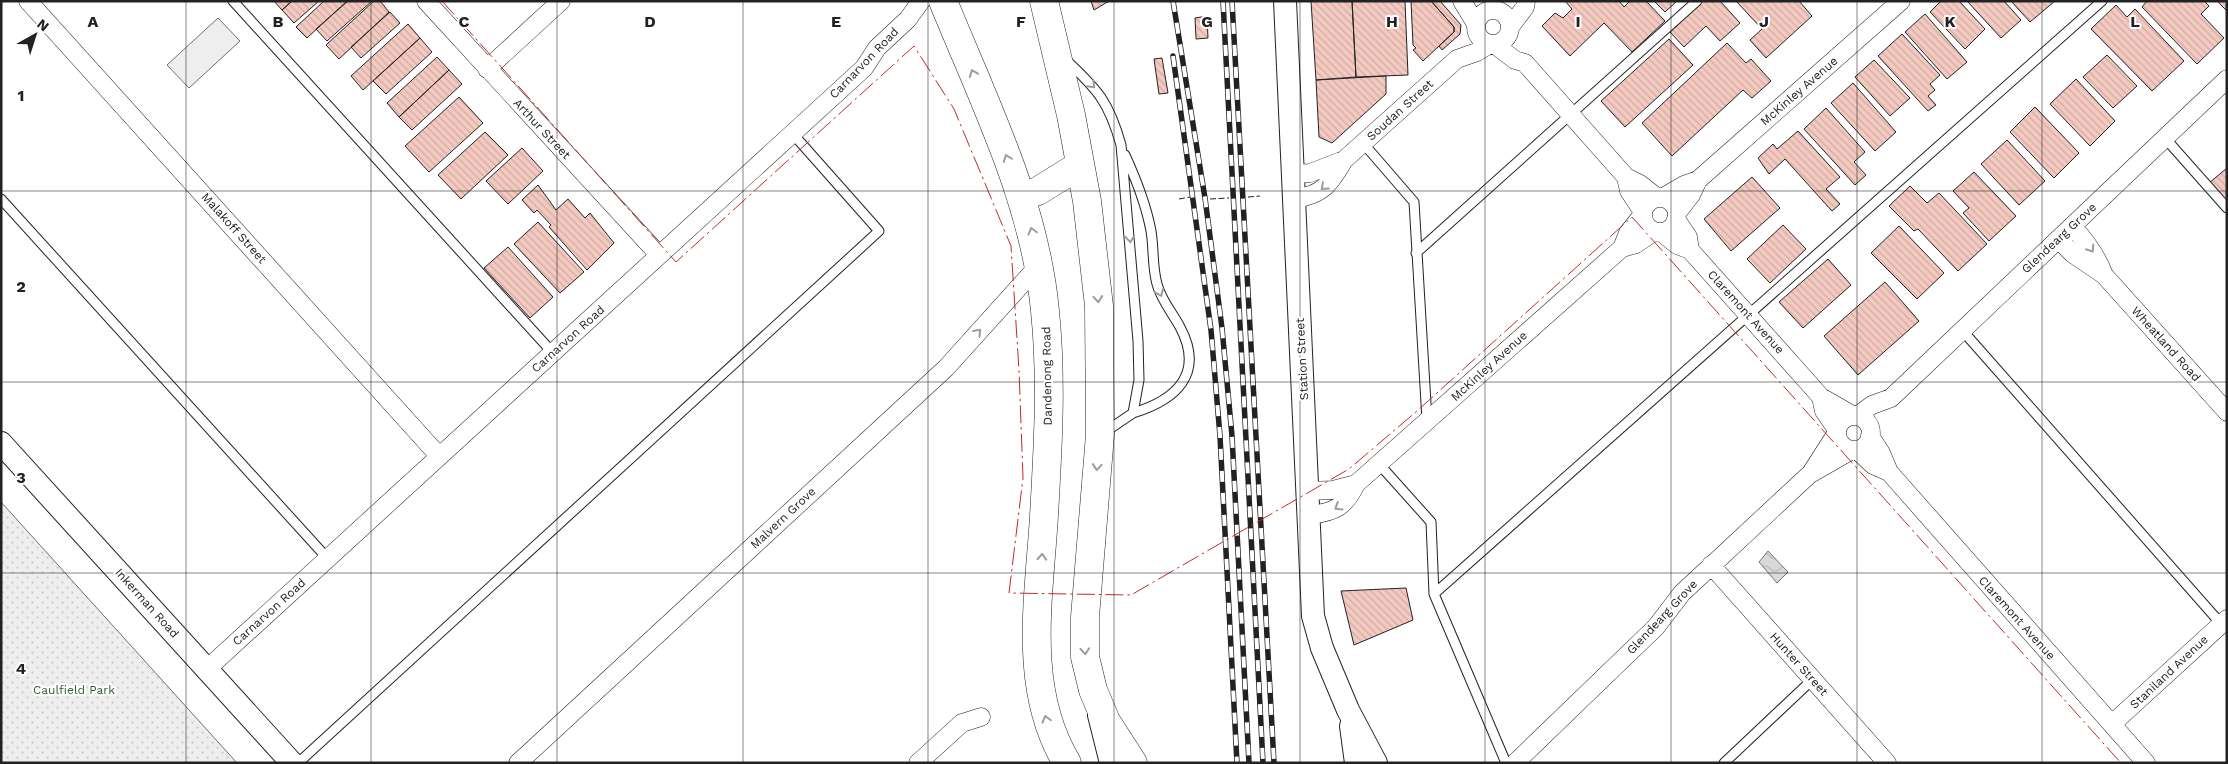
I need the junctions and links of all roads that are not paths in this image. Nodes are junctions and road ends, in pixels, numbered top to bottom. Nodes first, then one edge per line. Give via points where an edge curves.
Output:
1 (28, 1) edge
2 (233, 1) edge
3 (426, 1) edge
4 (561, 1) edge
5 (921, 1) edge
6 (943, 1) edge
7 (1044, 1) edge
8 (1286, 1) edge
9 (1462, 1) edge
10 (1526, 1) edge
11 (1696, 1) edge
12 (1900, 1) edge
13 (2102, 1) edge
14 (1495, 5) edge
15 (1476, 25) junction
16 (1510, 29) junction
17 (1492, 44) junction
18 (1057, 51) junction
19 (1457, 59) junction
20 (1525, 64) junction
21 (487, 69) junction
22 (2227, 79) edge
23 (1570, 114) junction
24 (793, 134) junction
25 (2165, 138) junction
26 (1363, 143) junction
27 (1121, 145) junction
28 (1344, 160) junction
29 (1080, 165) junction
30 (1294, 174) junction
31 (1626, 177) junction
32 (1698, 180) junction
33 (1022, 197) junction
34 (1, 198) edge
35 (1660, 198) junction
36 (1294, 199) junction
37 (2227, 208) edge
38 (1643, 213) junction
39 (1676, 216) junction
40 (2072, 226) junction
41 (1658, 232) junction
42 (2058, 239) junction
43 (1622, 248) junction
44 (1690, 250) junction
45 (1416, 253) junction
46 (659, 256) junction
47 (1039, 265) junction
48 (2104, 275) junction
49 (1748, 315) junction
50 (1962, 330) junction
51 (553, 353) junction
52 (1821, 397) junction
53 (1891, 398) junction
54 (2227, 412) edge
55 (1133, 413) junction
56 (1856, 416) junction
57 (1427, 421) junction
58 (1836, 432) junction
59 (1870, 434) junction
60 (1100, 435) junction
61 (1, 443) edge
62 (1854, 450) junction
63 (440, 456) junction
64 (1379, 464) junction
65 (1889, 472) junction
66 (1811, 473) junction
67 (1356, 484) junction
68 (1308, 491) junction
69 (1310, 515) junction
70 (328, 559) junction
71 (1711, 565) junction
72 (1434, 594) junction
73 (2225, 624) edge
74 (207, 669) junction
75 (1812, 680) junction
76 (1093, 690) junction
77 (1348, 710) junction
78 (981, 717) dead end
79 (2112, 724) junction
80 (292, 763) edge
81 (298, 763) edge
82 (518, 763) edge
83 (918, 763) edge
84 (1067, 763) edge
85 (1111, 763) edge
86 (1134, 763) edge
87 (1356, 763) edge
88 (1376, 763) edge
89 (1506, 763) edge
90 (1515, 763) edge
91 (1724, 763) edge
92 (1887, 763) edge
93 (2146, 763) edge

1 - 63 street, Malakoff Street
2 - 51 lane
3 - 21 street, Arthur Street
4 - 21 street
5 - 24 street, Carnarvon Road via 908,19 877,48 864,68
33 -> 6 highway, Dandenong Road
7 - 18 highway
8 - 30 street, Station Street
9 - 15 street
10 - 16 street
11 - 23 lane
12 - 32 street, McKinley Avenue
13 - 49 lane
14 - 15 street via 1481,14
14 - 16 street via 1506,16
15 - 17 street via 1480,38
15 - 19 street, Soudan Street
16 - 17 street via 1504,40
16 - 20 street
17 - 19 street, Soudan Street
17 - 20 street
18 -> 27 lane via 1097,90 1113,119
18 - 29 highway
19 - 26 street, Soudan Street
20 - 23 street
21 - 46 street, Arthur Street
22 - 25 street, Glendearg Grove
23 - 31 street
23 - 45 lane
24 - 46 street, Carnarvon Road
24 - 81 lane via 878,231
25 - 37 lane
25 - 40 street, Glendearg Grove
26 - 28 street, Soudan Street
26 - 45 lane via 1414,202
27 -> 55 lane via 1138,341 1139,380
27 -> 55 lane via 1147,215 1156,283 1186,340 1188,358 1187,372 1175,393 1150,408
28 - 30 street, Soudan Street via 1310,174
28 -> 36 street, Soudan Street via 1318,193
29 - 33 highway
29 -> 60 highway via 1092,228 1099,306
30 - 36 street, Station Street
31 - 35 street
31 - 38 street via 1629,191
32 - 35 street, McKinley Avenue
32 - 39 street, McKinley Avenue
47 -> 33 highway, Dandenong Road
34 - 70 lane
35 - 38 street via 1648,202
35 - 39 street via 1672,203
36 - 68 street, Station Street
38 - 41 street via 1646,225
38 - 43 street, McKinley Avenue via 1628,233
39 - 41 street via 1669,229
39 - 44 street, Claremont Avenue via 1688,237
40 - 42 street, Glendearg Grove
40 -> 48 street, Wheatland Road via 2100,262
41 - 43 street, McKinley Avenue
41 - 44 street, Claremont Avenue
42 - 48 street, Wheatland Road via 2073,254
42 - 50 street, Glendearg Grove
43 - 57 street, McKinley Avenue
44 - 49 street, Claremont Avenue
45 - 57 lane
46 - 51 street, Carnarvon Road
82 -> 47 street, Malvern Grove via 946,368
84 -> 47 highway, Dandenong Road via 1050,729 1037,667 1050,399 1047,328
48 - 54 street, Wheatland Road
49 - 52 street, Claremont Avenue
49 - 72 lane
50 - 53 street, Glendearg Grove
50 - 73 lane
51 - 63 street, Carnarvon Road
52 - 56 street, Claremont Avenue
52 - 58 street, Claremont Avenue via 1824,411
53 - 56 street, Glendearg Grove
53 - 59 street, Glendearg Grove
55 - 60 lane
56 - 58 street via 1843,420
56 - 59 street via 1866,422
57 - 64 street, McKinley Avenue
58 - 62 street via 1841,445
58 - 66 street, Glendearg Grove
59 - 62 street via 1866,445
59 - 65 street, Claremont Avenue
60 -> 76 highway via 1085,617 1086,657
61 - 74 street, Inkerman Road
62 - 65 street, Claremont Avenue
62 - 66 street, Glendearg Grove
63 - 70 street, Carnarvon Road
64 - 67 street, McKinley Avenue
64 - 72 lane via 1431,522
65 - 79 street, Claremont Avenue
66 - 71 street, Glendearg Grove
67 - 68 street, McKinley Avenue via 1333,490
67 -> 69 street, McKinley Avenue via 1341,506
68 - 69 street, Station Street
69 - 77 street, Station Street via 1314,616 1322,648
70 - 74 street, Carnarvon Road
71 - 75 street, Hunter Street
71 - 90 street, Glendearg Grove via 1682,593 1656,627
72 - 89 lane
73 - 79 street, Staniland Avenue
74 - 80 street, Inkerman Road
75 - 91 lane
75 - 92 street, Hunter Street
76 - 85 street
76 - 86 highway via 1114,736
77 - 87 street, Station Street
77 - 88 street, Station Street
78 - 83 street via 962,723
79 - 93 street, Claremont Avenue

